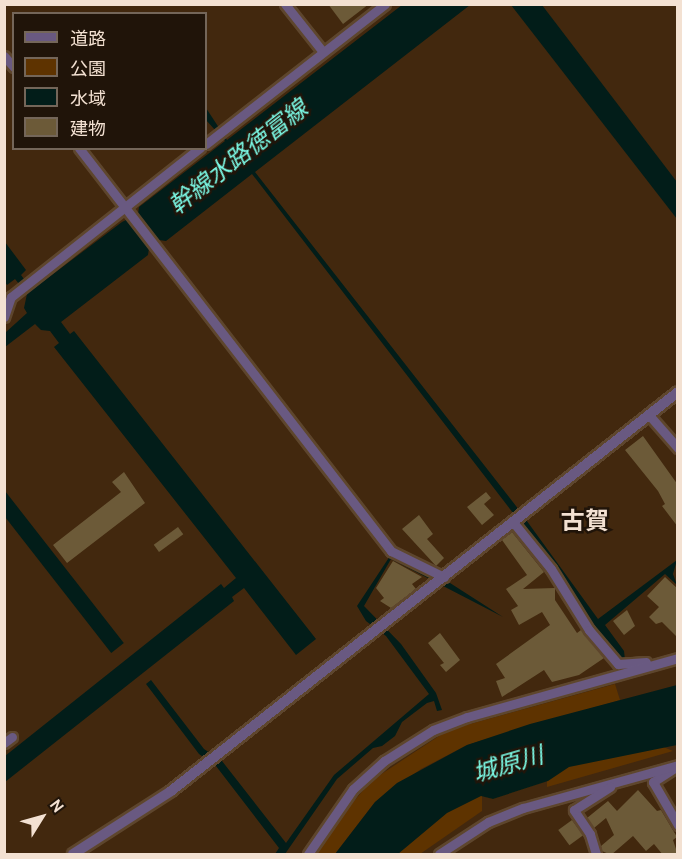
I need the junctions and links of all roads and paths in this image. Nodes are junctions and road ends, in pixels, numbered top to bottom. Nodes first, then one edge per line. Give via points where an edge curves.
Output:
1 (285, 4) edge
2 (385, 4) edge
3 (323, 52) junction
4 (207, 143) edge
5 (81, 150) edge
6 (198, 150) edge
7 (128, 211) junction
8 (4, 317) edge
9 (678, 392) edge
10 (649, 415) junction
11 (678, 448) edge
12 (515, 520) junction
13 (440, 579) junction
14 (673, 659) edge
15 (678, 766) edge
16 (613, 784) junction
17 (678, 825) edge
18 (73, 855) edge
19 (308, 855) edge
20 (439, 855) edge
21 (596, 855) edge

1 - 3 street
2 - 3 street
3 - 4 street
5 - 7 street
6 - 7 street
7 - 8 street via 11,297
7 - 13 street via 391,551
9 - 10 street
10 - 11 street
10 - 12 street
12 - 13 street
12 - 14 street via 589,630 618,664
13 - 18 street via 207,763
14 - 19 street via 433,730 384,761 352,789
15 - 16 street
15 - 17 street via 653,782
16 - 20 street via 506,815
16 - 21 street via 574,810 590,834

